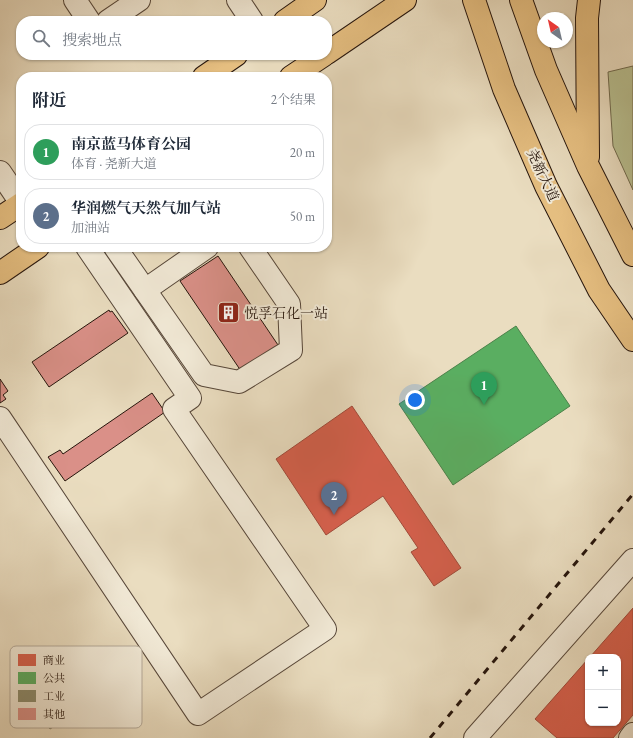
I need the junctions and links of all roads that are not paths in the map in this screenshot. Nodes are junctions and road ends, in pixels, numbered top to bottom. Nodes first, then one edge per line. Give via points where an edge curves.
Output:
1 (75, 0) edge
2 (139, 0) edge
3 (238, 0) edge
4 (315, 0) edge
5 (405, 0) edge
6 (474, 0) edge
7 (521, 0) edge
8 (589, 0) edge
9 (86, 16) edge
10 (115, 16) edge
11 (249, 16) edge
12 (292, 16) edge
13 (332, 50) edge
14 (229, 60) edge
15 (316, 60) edge
16 (211, 72) edge
17 (298, 72) edge
18 (588, 166) junction
19 (0, 172) edge
20 (16, 196) edge
21 (16, 207) edge
22 (0, 218) edge
23 (31, 252) edge
24 (90, 252) edge
25 (118, 252) edge
26 (200, 252) edge
27 (253, 252) edge
28 (633, 255) edge
29 (0, 273) edge
30 (145, 290) junction
31 (633, 340) edge
32 (0, 418) edge
33 (633, 560) edge
34 (633, 734) edge
35 (475, 738) edge
36 (630, 738) edge

1 - 9 lane
2 - 10 lane
3 - 11 lane
4 - 12 main road
5 - 13 main road
6 - 31 main road, 尧新大道 via 504,89 546,186 599,290
7 - 18 main road via 546,70
8 - 18 main road
14 - 16 main road
15 - 17 main road
18 - 28 main road
19 - 20 lane
21 - 22 main road
23 - 29 main road
24 - 32 lane via 190,398 174,409 325,629 198,714
25 - 30 lane
26 - 30 lane
27 - 30 lane via 289,304 291,350 240,382 204,375
33 - 35 lane
34 - 36 lane

